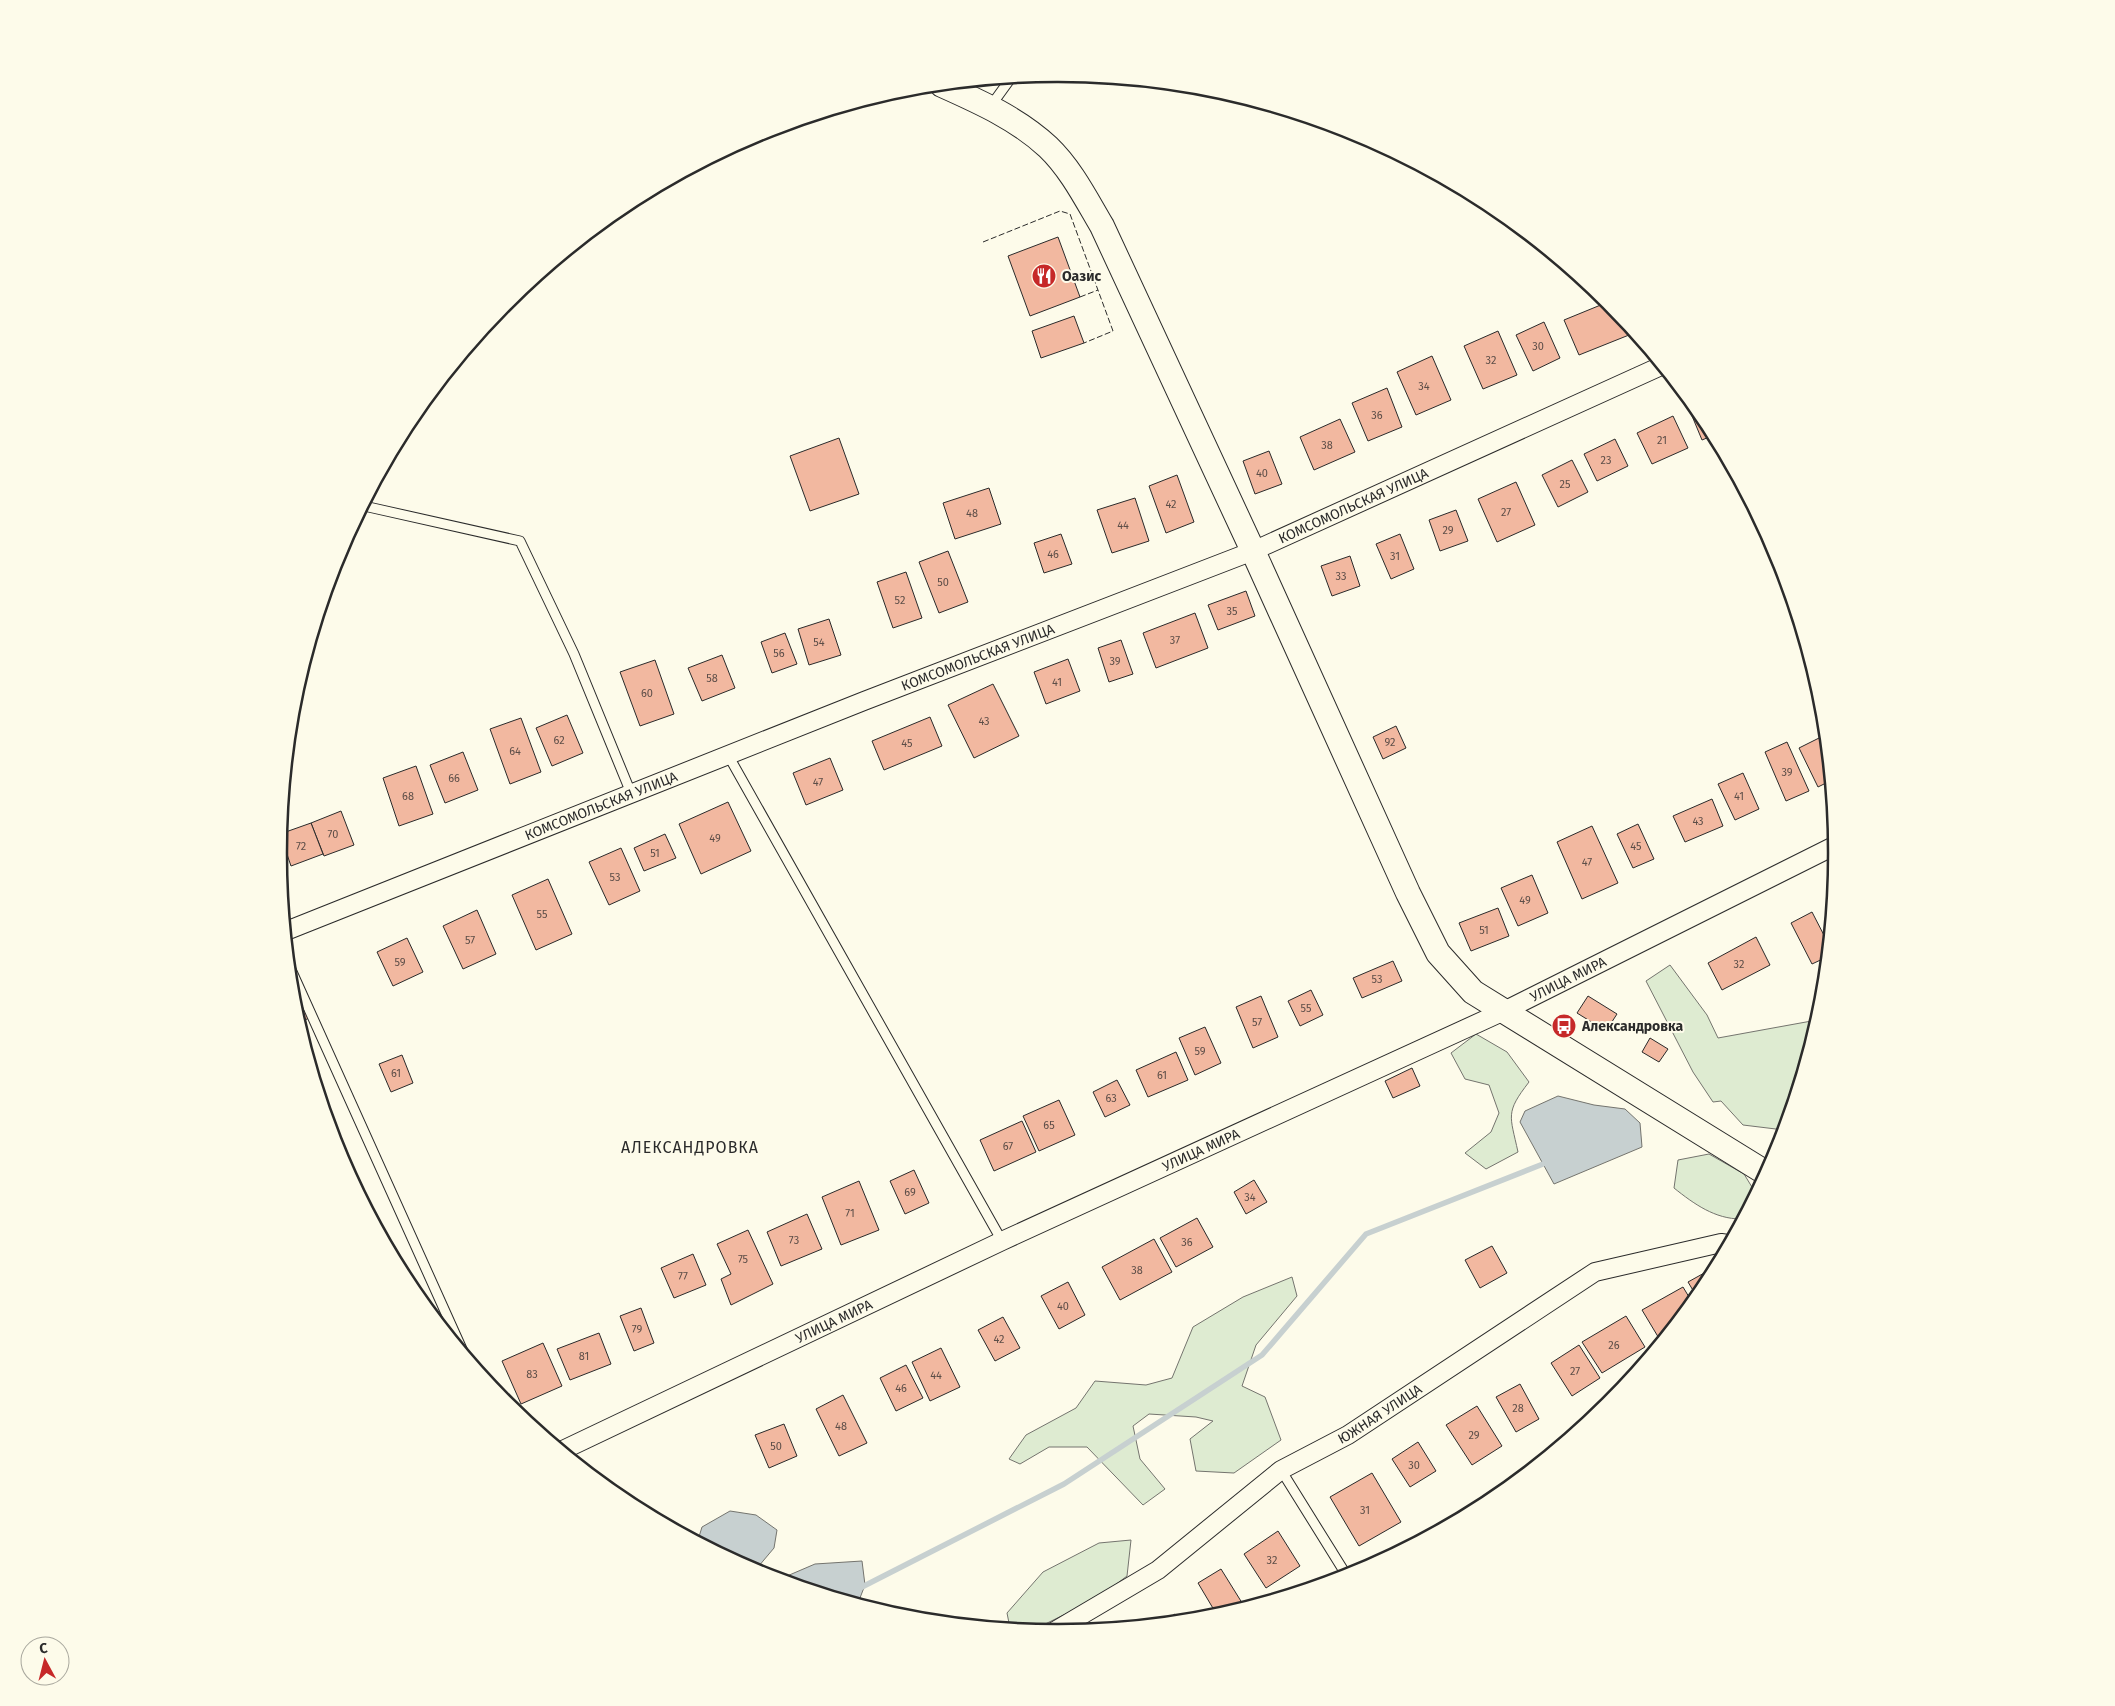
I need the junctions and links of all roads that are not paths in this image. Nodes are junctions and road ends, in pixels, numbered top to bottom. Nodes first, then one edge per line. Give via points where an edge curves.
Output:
1 (1007, 84) edge
2 (952, 90) edge
3 (990, 107) junction
4 (1656, 368) edge
5 (369, 507) edge
6 (1253, 551) junction
7 (728, 755) junction
8 (632, 793) junction
9 (1828, 849) edge
10 (292, 929) edge
11 (300, 989) edge
12 (1502, 1012) junction
13 (1760, 1169) edge
14 (1002, 1241) junction
15 (1722, 1243) edge
16 (455, 1332) edge
17 (568, 1448) edge
18 (1281, 1470) junction
19 (1342, 1569) edge
20 (1067, 1624) edge

1 - 3 lane
2 - 3 main road
3 - 6 main road via 1049,148 1074,179 1102,226
4 - 6 street, КОМСОМОЛЬСКАЯ УЛИЦА
5 - 8 lane via 520,541 574,654
6 - 7 street, КОМСОМОЛЬСКАЯ УЛИЦА
6 - 12 main road via 1438,953 1473,992
7 - 8 street, КОМСОМОЛЬСКАЯ УЛИЦА
7 - 14 lane
8 - 10 street, КОМСОМОЛЬСКАЯ УЛИЦА
9 - 12 street, УЛИЦА МИРА
11 - 16 lane
12 - 13 main road
12 - 14 street, УЛИЦА МИРА
14 - 17 street, УЛИЦА МИРА
15 - 18 street, ЮЖНАЯ УЛИЦА via 1595,1272 1348,1435
18 - 19 lane
18 - 20 street, ЮЖНАЯ УЛИЦА via 1158,1570

